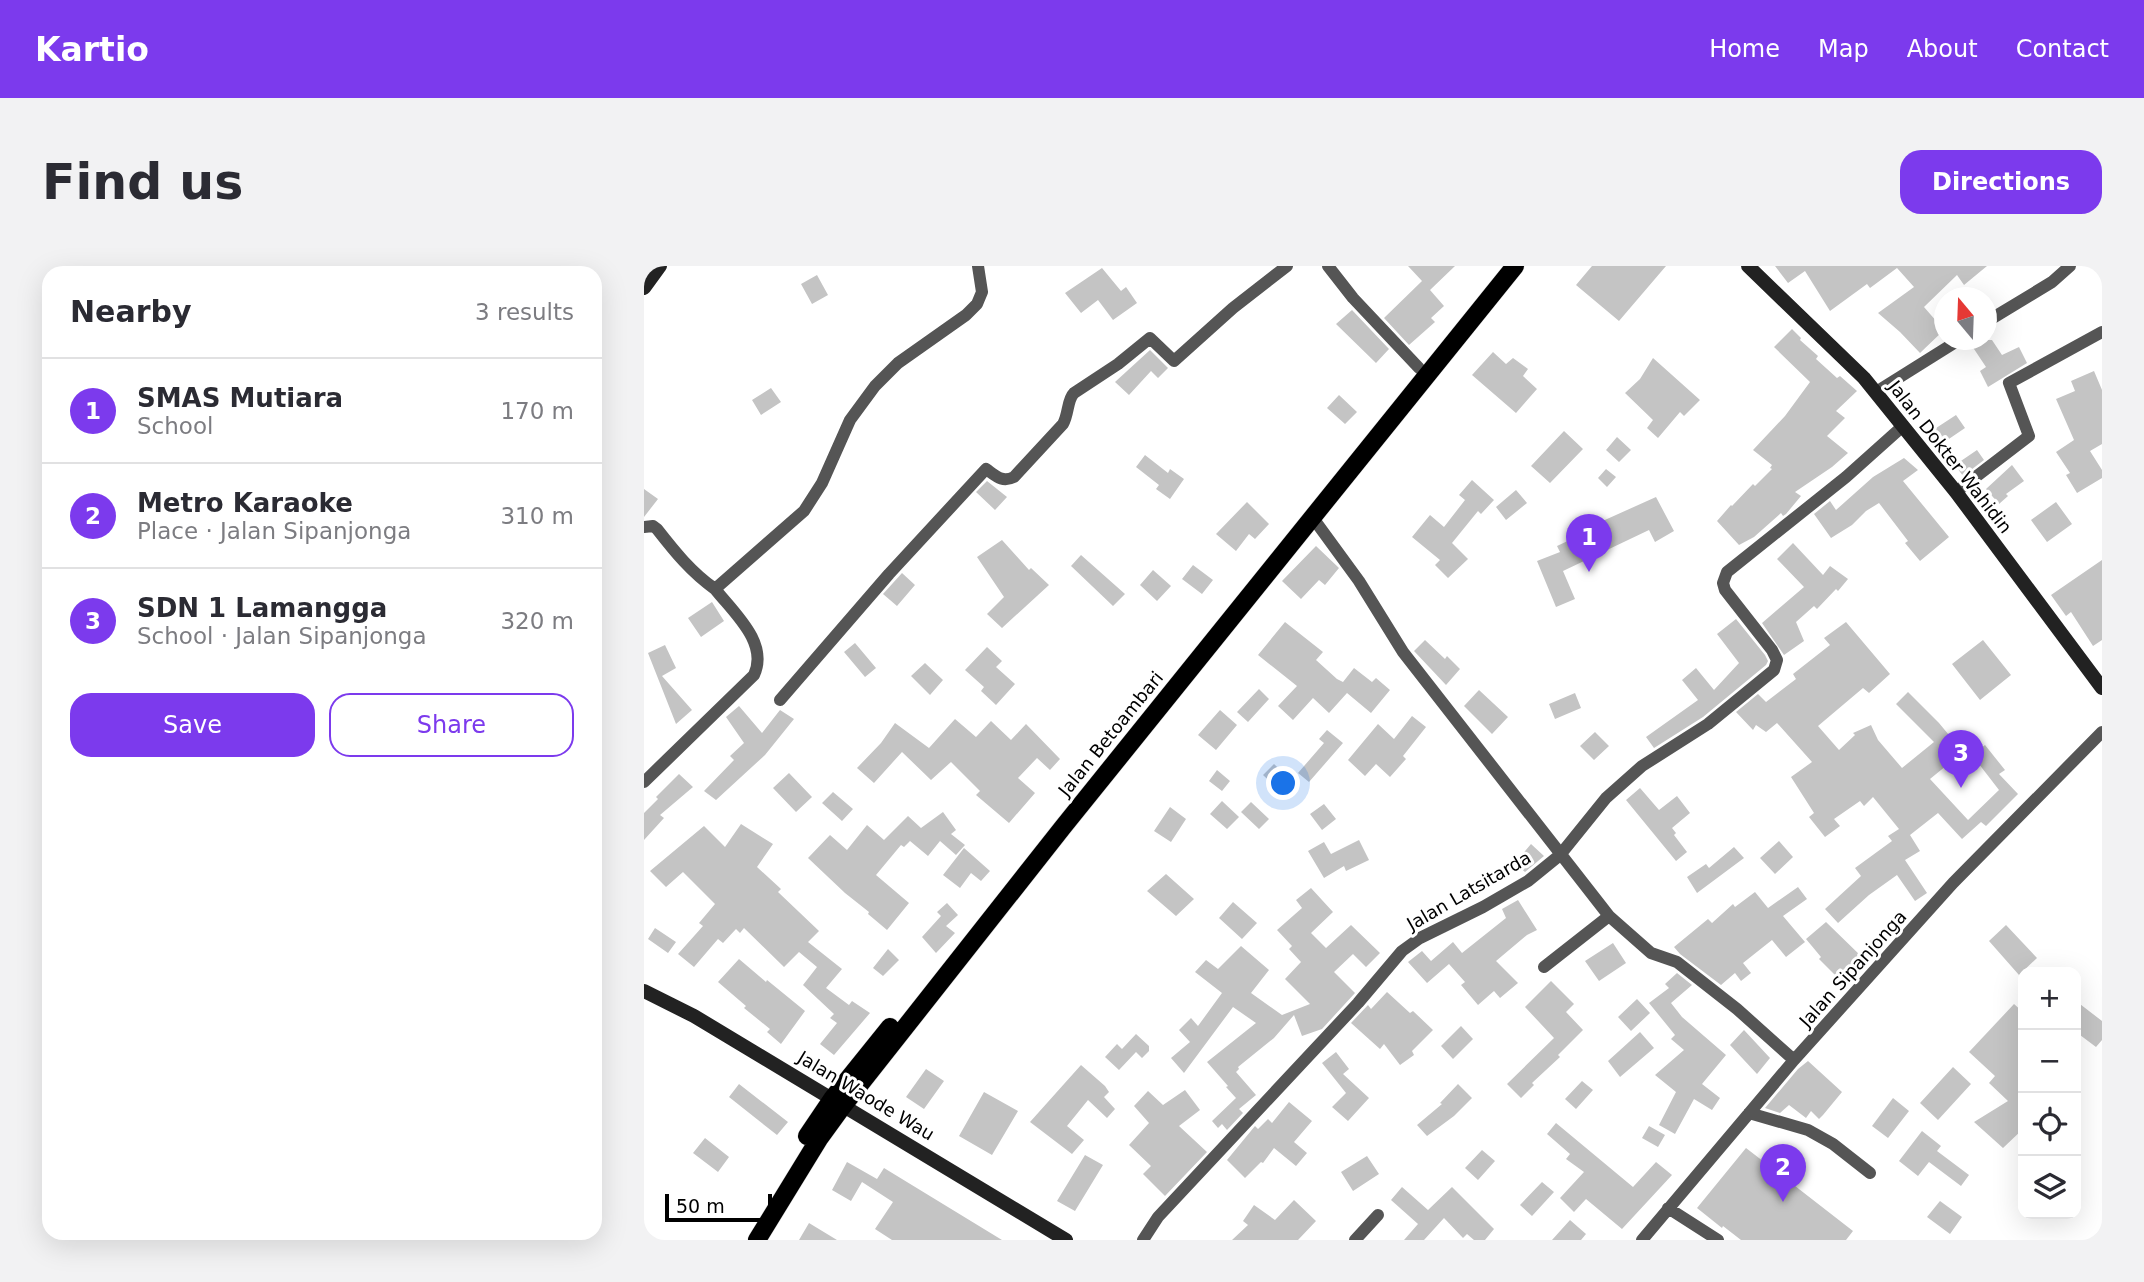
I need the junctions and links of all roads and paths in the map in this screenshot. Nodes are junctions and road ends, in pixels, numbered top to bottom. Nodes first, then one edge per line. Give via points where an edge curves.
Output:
1 (660, 266) edge
2 (978, 266) edge
3 (1287, 266) edge
4 (1328, 266) edge
5 (1500, 266) edge
6 (1515, 266) edge
7 (1748, 266) edge
8 (2070, 266) edge
9 (644, 288) edge
10 (1997, 315) edge
11 (2102, 332) edge
12 (1943, 350) edge
13 (1419, 368) junction
14 (1876, 392) junction
15 (1903, 426) junction
16 (1956, 492) junction
17 (1312, 518) junction
18 (644, 527) edge
19 (715, 589) junction
20 (1182, 670) junction
21 (2102, 688) edge
22 (780, 700) dead end
23 (2102, 733) edge
24 (644, 782) edge
25 (1560, 855) junction
26 (1609, 916) junction
27 (1544, 967) dead end
28 (644, 991) edge
29 (1794, 1060) junction
30 (838, 1102) junction
31 (1749, 1113) junction
32 (1870, 1173) dead end
33 (1668, 1208) junction
34 (1378, 1215) dead end
35 (743, 1240) edge
36 (757, 1240) edge
37 (1066, 1240) edge
38 (1143, 1240) edge
39 (1354, 1240) edge
40 (1642, 1240) edge
41 (1718, 1240) edge

1 - 9 street
2 - 19 street via 982,292 977,304 874,386 850,419 822,483 804,511
3 - 22 street via 1174,360 1150,338 1074,393 1063,424 1014,477 1001,480 986,469
4 - 13 street
5 - 13 main road, Jalan Betoambari
6 - 17 main road, Jalan Betoambari
7 - 14 street, Jalan Dokter Wahidin
8 - 10 street
11 - 16 street via 2009,383 2029,436
12 - 14 street
13 - 20 main road, Jalan Betoambari
14 - 15 street, Jalan Dokter Wahidin
15 - 16 street, Jalan Dokter Wahidin
15 - 25 street, Jalan Latsitarda via 1727,572 1725,590 1772,650 1777,660 1774,670 1708,724 1642,766 1606,798
16 - 21 street, Jalan Dokter Wahidin
17 - 20 main road, Jalan Betoambari
17 - 25 street via 1403,652
18 - 19 street via 657,529 682,562
19 - 24 street via 756,643 759,664 754,675
20 - 30 main road, Jalan Betoambari
23 - 29 street, Jalan Sipanjonga via 1953,883
25 - 26 street
25 - 38 street, Jalan Latsitarda via 1528,881 1402,951 1158,1217
26 - 27 street
26 - 29 street via 1651,953 1678,962
28 - 30 street, Jalan Waode Wau
29 - 31 street, Jalan Sipanjonga
30 - 35 main road, Jalan Betoambari
30 - 36 main road, Jalan Betoambari
30 - 37 street, Jalan Waode Wau
31 - 32 street via 1808,1130
31 - 33 street, Jalan Sipanjonga
33 - 40 street, Jalan Sipanjonga
33 - 41 street
34 - 39 street

